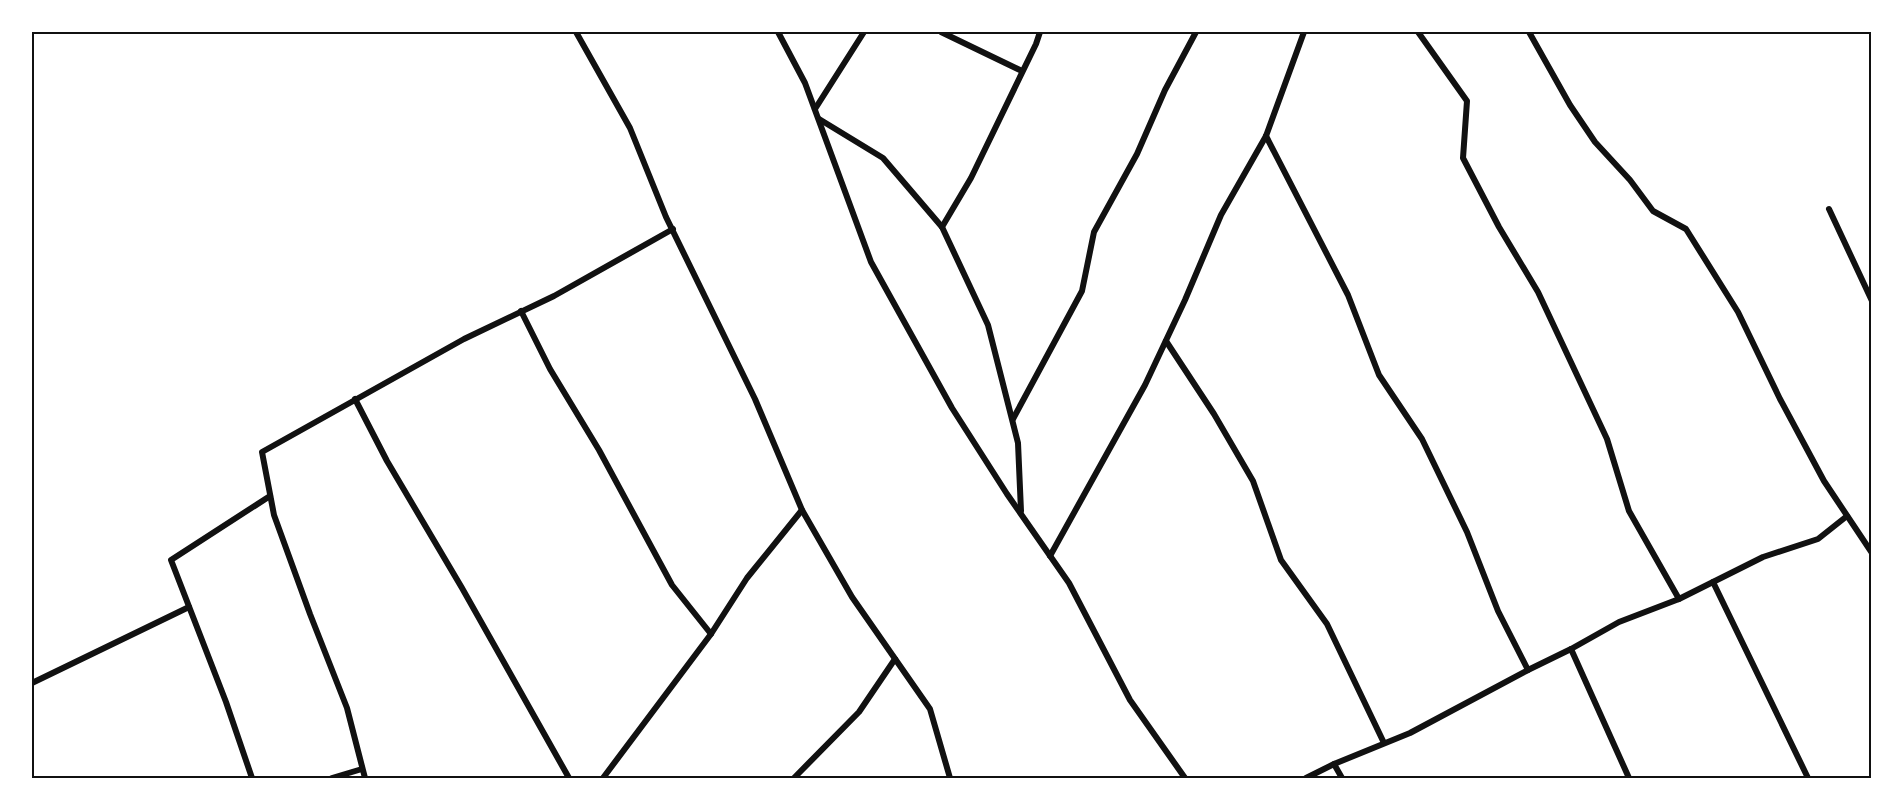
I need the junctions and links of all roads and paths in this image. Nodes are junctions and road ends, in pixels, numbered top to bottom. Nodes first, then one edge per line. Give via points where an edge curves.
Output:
1 (576, 32) edge
2 (778, 32) edge
3 (864, 32) edge
4 (941, 32) edge
5 (1040, 32) edge
6 (1196, 32) edge
7 (1304, 32) edge
8 (1418, 32) edge
9 (1529, 32) edge
10 (1022, 71) junction
11 (815, 110) junction
12 (818, 119) junction
13 (1266, 136) junction
14 (1829, 209) dead end
15 (942, 227) junction
16 (673, 229) junction
17 (1872, 301) edge
18 (521, 311) junction
19 (1166, 341) junction
20 (355, 399) junction
21 (1012, 419) junction
22 (270, 496) junction
23 (802, 510) junction
24 (1021, 513) junction
25 (1847, 516) junction
26 (1872, 553) edge
27 (1050, 556) junction
28 (1713, 582) junction
29 (1679, 599) junction
30 (189, 607) junction
31 (711, 634) junction
32 (1571, 649) junction
33 (895, 659) junction
34 (1528, 670) junction
35 (32, 683) edge
36 (1384, 743) junction
37 (1334, 764) junction
38 (362, 769) junction
39 (250, 778) edge
40 (332, 778) edge
41 (365, 778) edge
42 (569, 778) edge
43 (603, 778) edge
44 (794, 778) edge
45 (950, 778) edge
46 (1185, 778) edge
47 (1306, 778) edge
48 (1342, 778) edge
49 (1629, 778) edge
50 (1807, 778) edge

1 - 16 street via 630,128
2 - 11 street
3 - 11 street
4 - 10 street
5 - 10 street
6 - 21 street via 1094,232 1082,291
7 - 13 street
8 - 29 street via 1467,101 1463,158 1538,292 1607,439 1629,511
9 - 25 street via 1595,142 1653,211 1686,229 1738,312 1819,471
10 - 15 street via 971,178
11 - 12 street
12 - 15 street via 883,158
12 - 24 street via 871,262 952,408
13 - 19 street via 1221,215
13 - 34 street via 1348,295 1379,375 1427,449
14 - 17 street
15 - 21 street via 988,325
16 - 18 street
16 - 23 street via 755,399
18 - 20 street
18 - 31 street via 672,585
19 - 27 street
19 - 36 street via 1253,481 1281,560 1327,624
20 - 22 street via 262,452
20 - 42 street
21 - 24 street via 1018,443
22 - 30 street via 171,560
22 - 38 street via 347,708
23 - 31 street via 747,578
23 - 33 street via 852,597
24 - 27 street
25 - 26 street
25 - 28 street via 1818,539 1763,557
27 - 46 street via 1069,583 1130,700
28 - 29 street
28 - 50 street
29 - 32 street via 1619,622
30 - 35 street
30 - 39 street
31 - 43 street
32 - 34 street
32 - 49 street
33 - 44 street via 859,712
33 - 45 street via 930,709
34 - 36 street
36 - 37 street
37 - 47 street
37 - 48 street
38 - 40 street
38 - 41 street

